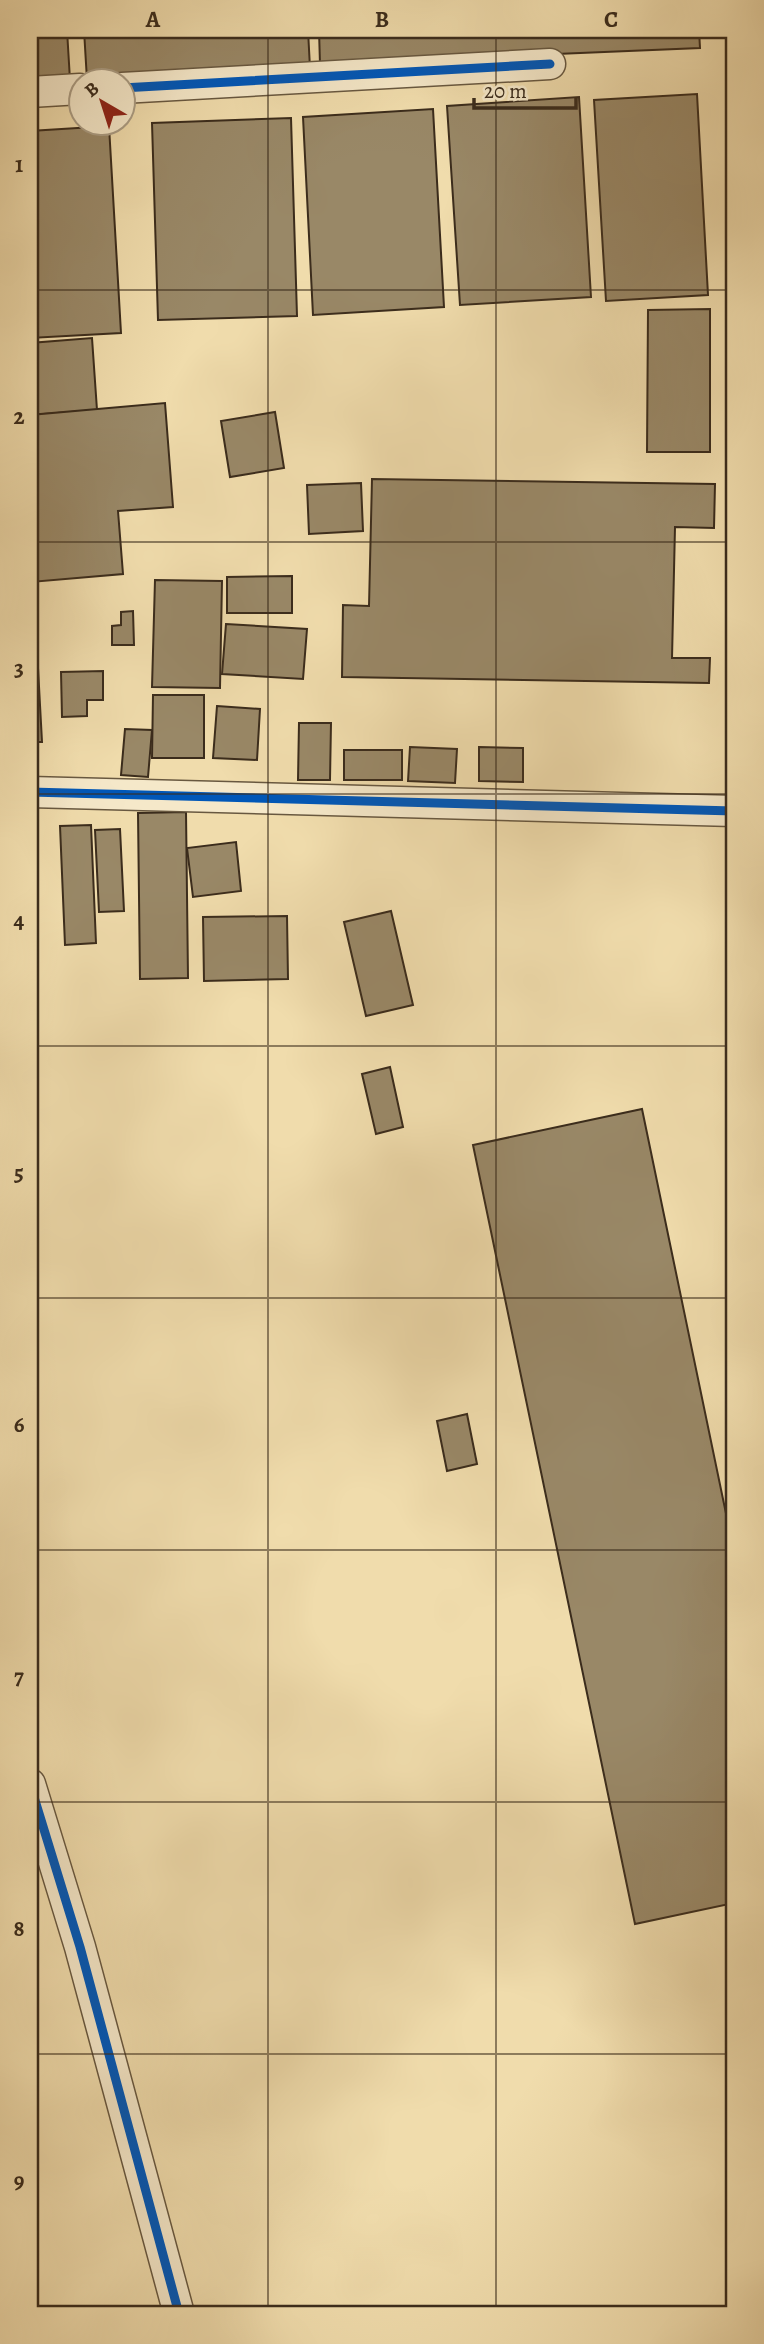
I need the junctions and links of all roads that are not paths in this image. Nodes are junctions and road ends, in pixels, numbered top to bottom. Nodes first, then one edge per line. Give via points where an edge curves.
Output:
1 (550, 64) dead end
2 (136, 87) edge
3 (66, 90) edge
4 (30, 92) edge
5 (30, 792) edge
6 (734, 811) edge
7 (30, 1784) edge
8 (179, 2314) edge

1 - 2 street
3 - 4 street
5 - 6 street
7 - 8 street via 80,1947

